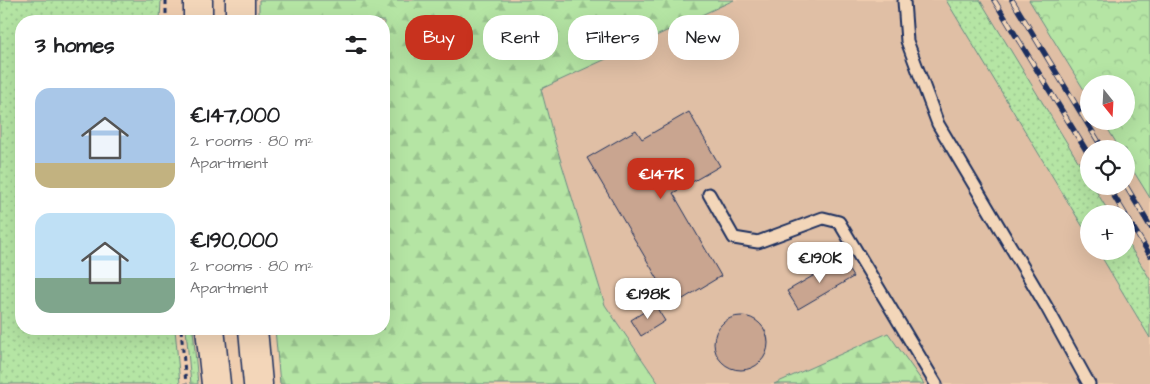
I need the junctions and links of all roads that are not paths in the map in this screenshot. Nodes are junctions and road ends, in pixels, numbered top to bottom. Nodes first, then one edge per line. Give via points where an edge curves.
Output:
1 (198, 0) edge
2 (240, 0) edge
3 (904, 1) edge
4 (198, 15) edge
5 (240, 15) edge
6 (709, 194) dead end
7 (211, 335) edge
8 (254, 335) edge
9 (216, 384) edge
10 (258, 384) edge
11 (936, 384) edge
12 (1089, 384) edge

1 - 4 main road
2 - 5 main road
3 - 12 lane via 907,41 938,124
6 - 11 lane via 734,238 758,242 823,218 839,222
7 - 9 main road
8 - 10 main road

